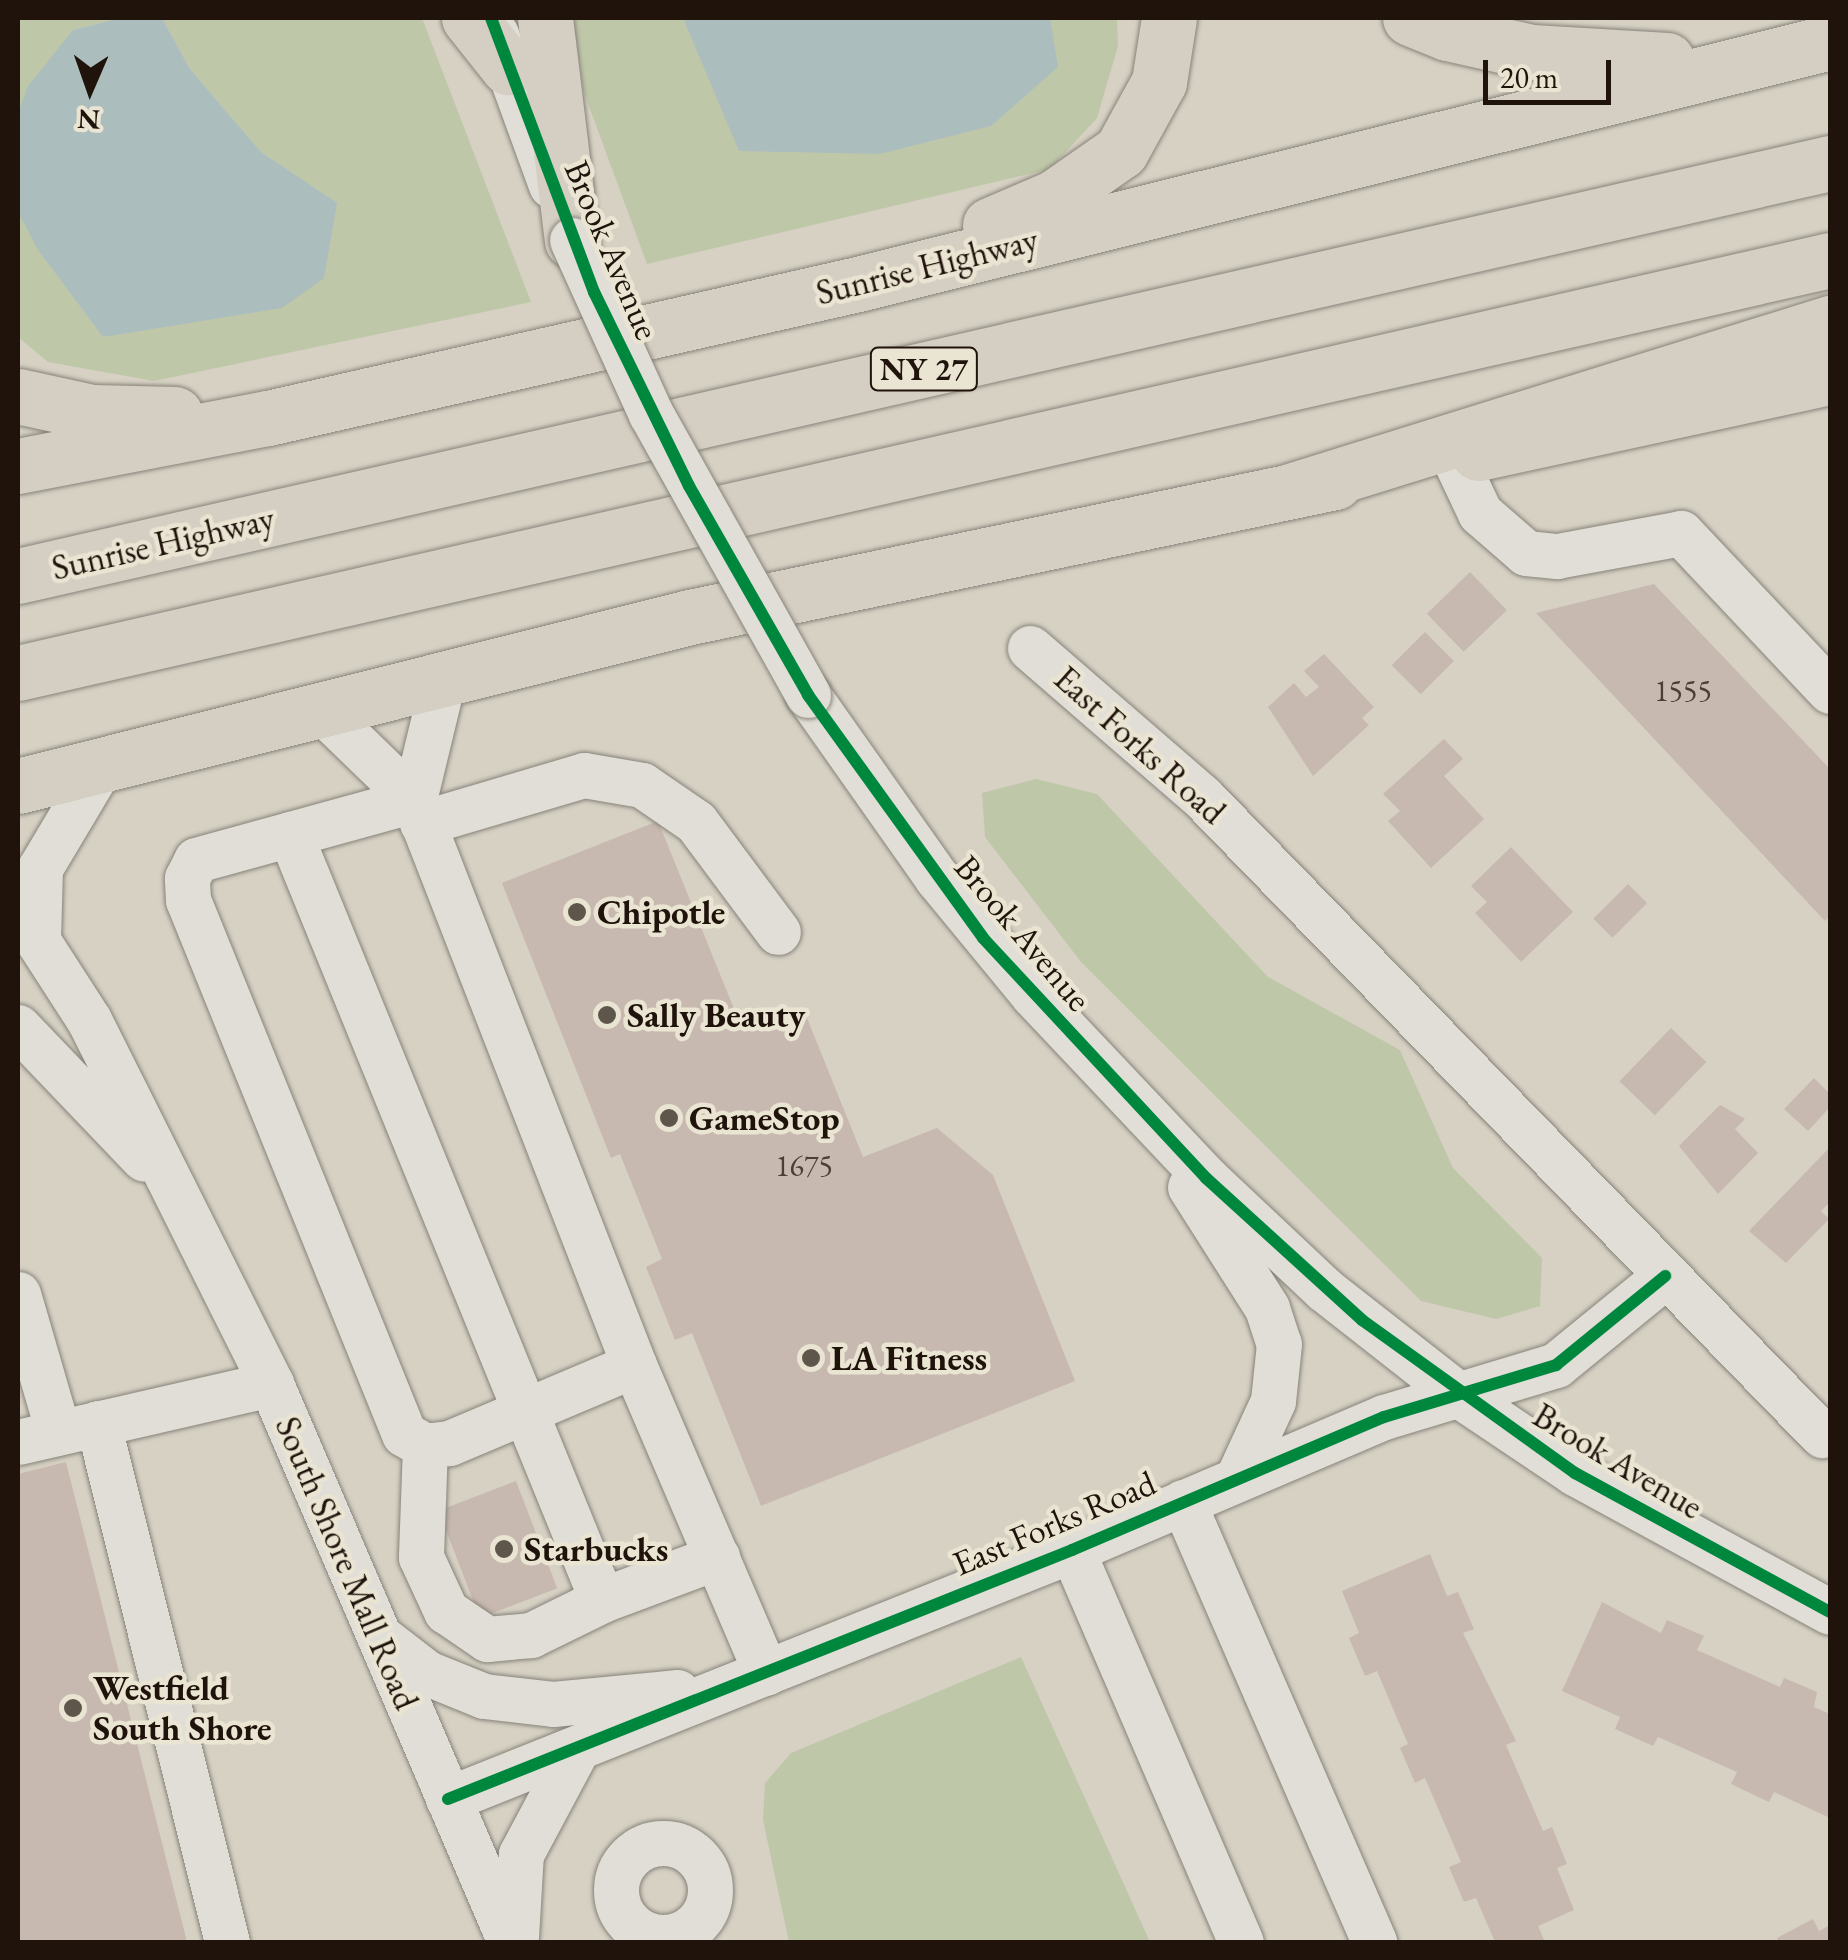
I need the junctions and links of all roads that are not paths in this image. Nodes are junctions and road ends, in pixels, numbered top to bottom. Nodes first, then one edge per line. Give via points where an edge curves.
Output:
1 (468, 18) edge
2 (545, 18) edge
3 (1169, 18) edge
4 (1410, 18) edge
5 (499, 42) edge
6 (1830, 42) edge
7 (1746, 61) junction
8 (1830, 163) edge
9 (572, 240) junction
10 (1830, 260) edge
11 (862, 283) junction
12 (1830, 323) edge
13 (1830, 377) edge
14 (18, 396) edge
15 (268, 418) junction
16 (1454, 458) junction
17 (18, 466) edge
18 (1290, 491) junction
19 (18, 576) edge
20 (1030, 648) dead end
21 (18, 673) edge
22 (444, 676) junction
23 (1830, 691) edge
24 (320, 708) junction
25 (102, 764) junction
26 (18, 786) edge
27 (418, 811) junction
28 (290, 834) junction
29 (778, 932) dead end
30 (18, 1027) edge
31 (1142, 1114) junction
32 (172, 1188) junction
33 (1665, 1276) junction
34 (18, 1294) edge
35 (634, 1365) junction
36 (271, 1384) junction
37 (1459, 1395) junction
38 (522, 1412) junction
39 (58, 1432) edge
40 (1822, 1435) dead end
41 (425, 1446) junction
42 (1238, 1478) junction
43 (1183, 1502) junction
44 (1072, 1550) junction
45 (717, 1558) junction
46 (602, 1600) junction
47 (1830, 1612) edge
48 (376, 1634) junction
49 (750, 1680) junction
50 (578, 1749) junction
51 (448, 1799) junction
52 (227, 1942) edge
53 (513, 1942) edge
54 (1241, 1942) edge
55 (1374, 1942) edge

1 - 5 main road
2 - 9 main road
3 - 11 main road via 1167,58 1149,106 1102,168 1055,197
4 - 7 main road via 1532,52
5 - 9 street, Brook Avenue
6 - 7 main road, Sunrise Highway
7 - 11 main road, Sunrise Highway
8 - 19 main road, Sunrise Highway / NY 27
9 - 31 street, Brook Avenue, bridge via 651,414 808,696 984,938
10 - 21 main road
11 - 15 main road, Sunrise Highway
12 - 18 main road
13 - 16 main road
14 - 15 main road via 92,412
15 - 17 main road, Sunrise Highway
16 - 18 main road
16 - 23 street via 1480,513 1526,553 1557,556 1681,533
18 - 22 main road
20 - 33 street, East Forks Road via 1202,797
22 - 24 main road
22 - 27 street
24 - 25 main road
24 - 27 street
25 - 26 main road
25 - 32 street, South Shore Mall Road via 48,850 36,886 35,925 45,957 89,1020
27 - 28 street
27 - 29 street via 584,775 642,784 696,822
27 - 35 street
28 - 38 street
28 - 41 street via 196,860 187,878 188,900 404,1434
30 - 32 street, South Shore Mall Road
31 - 37 street, Brook Avenue via 1325,1290
31 - 42 street via 1255,1288 1276,1334 1273,1401
32 - 36 street, South Shore Mall Road
33 - 37 street, East Forks Road via 1556,1365
33 - 40 street, East Forks Road
34 - 39 street
35 - 38 street
35 - 45 street
36 - 39 street
36 - 48 street, South Shore Mall Road
37 - 42 street, East Forks Road via 1384,1417
37 - 47 street, Brook Avenue via 1622,1502
38 - 41 street
38 - 46 street
39 - 52 street
41 - 46 street via 421,1557 446,1610 487,1640 531,1635
42 - 43 street, East Forks Road
43 - 44 street, East Forks Road
43 - 55 street
44 - 49 street, East Forks Road
44 - 54 street
45 - 46 street
45 - 49 street
48 - 49 street via 453,1686 516,1701 586,1703
48 - 51 street, South Shore Mall Road
49 - 50 street, East Forks Road
50 - 51 street, East Forks Road
50 - 53 street via 521,1854
51 - 53 street, South Shore Mall Road

